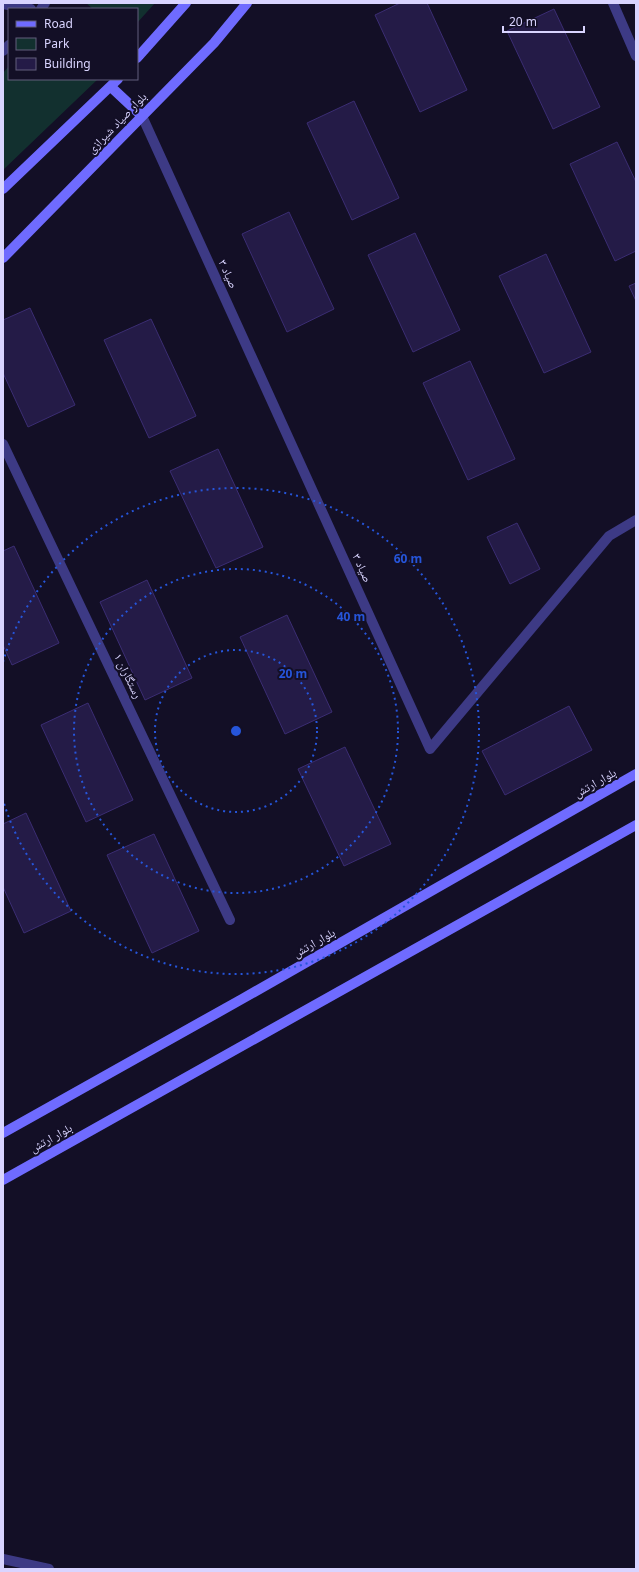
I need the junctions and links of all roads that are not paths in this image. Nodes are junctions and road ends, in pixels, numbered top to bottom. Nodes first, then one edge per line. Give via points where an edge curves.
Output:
1 (186, 3) edge
2 (247, 3) edge
3 (613, 3) edge
4 (3, 4) edge
5 (25, 8) edge
6 (636, 56) edge
7 (138, 57) edge
8 (117, 80) edge
9 (110, 87) junction
10 (142, 116) junction
11 (3, 189) edge
12 (3, 258) edge
13 (3, 444) edge
14 (636, 520) edge
15 (636, 774) edge
16 (636, 825) edge
17 (230, 920) dead end
18 (3, 1133) edge
19 (3, 1180) edge
20 (3, 1559) edge
21 (18, 1565) edge
22 (49, 1569) edge

1 - 7 main road
2 - 10 main road, بلوار صیاد شیرازی via 214,42
3 - 6 street
4 - 5 street
8 - 9 main road
9 - 10 main road
9 - 11 main road
10 - 12 main road, بلوار صیاد شیرازی
10 - 14 street, صیاد ۳ via 430,749 609,536
13 - 17 street, رستگاران ۱
15 - 18 main road, بلوار ارتش
16 - 19 main road, بلوار ارتش
20 - 21 street
21 - 22 street

